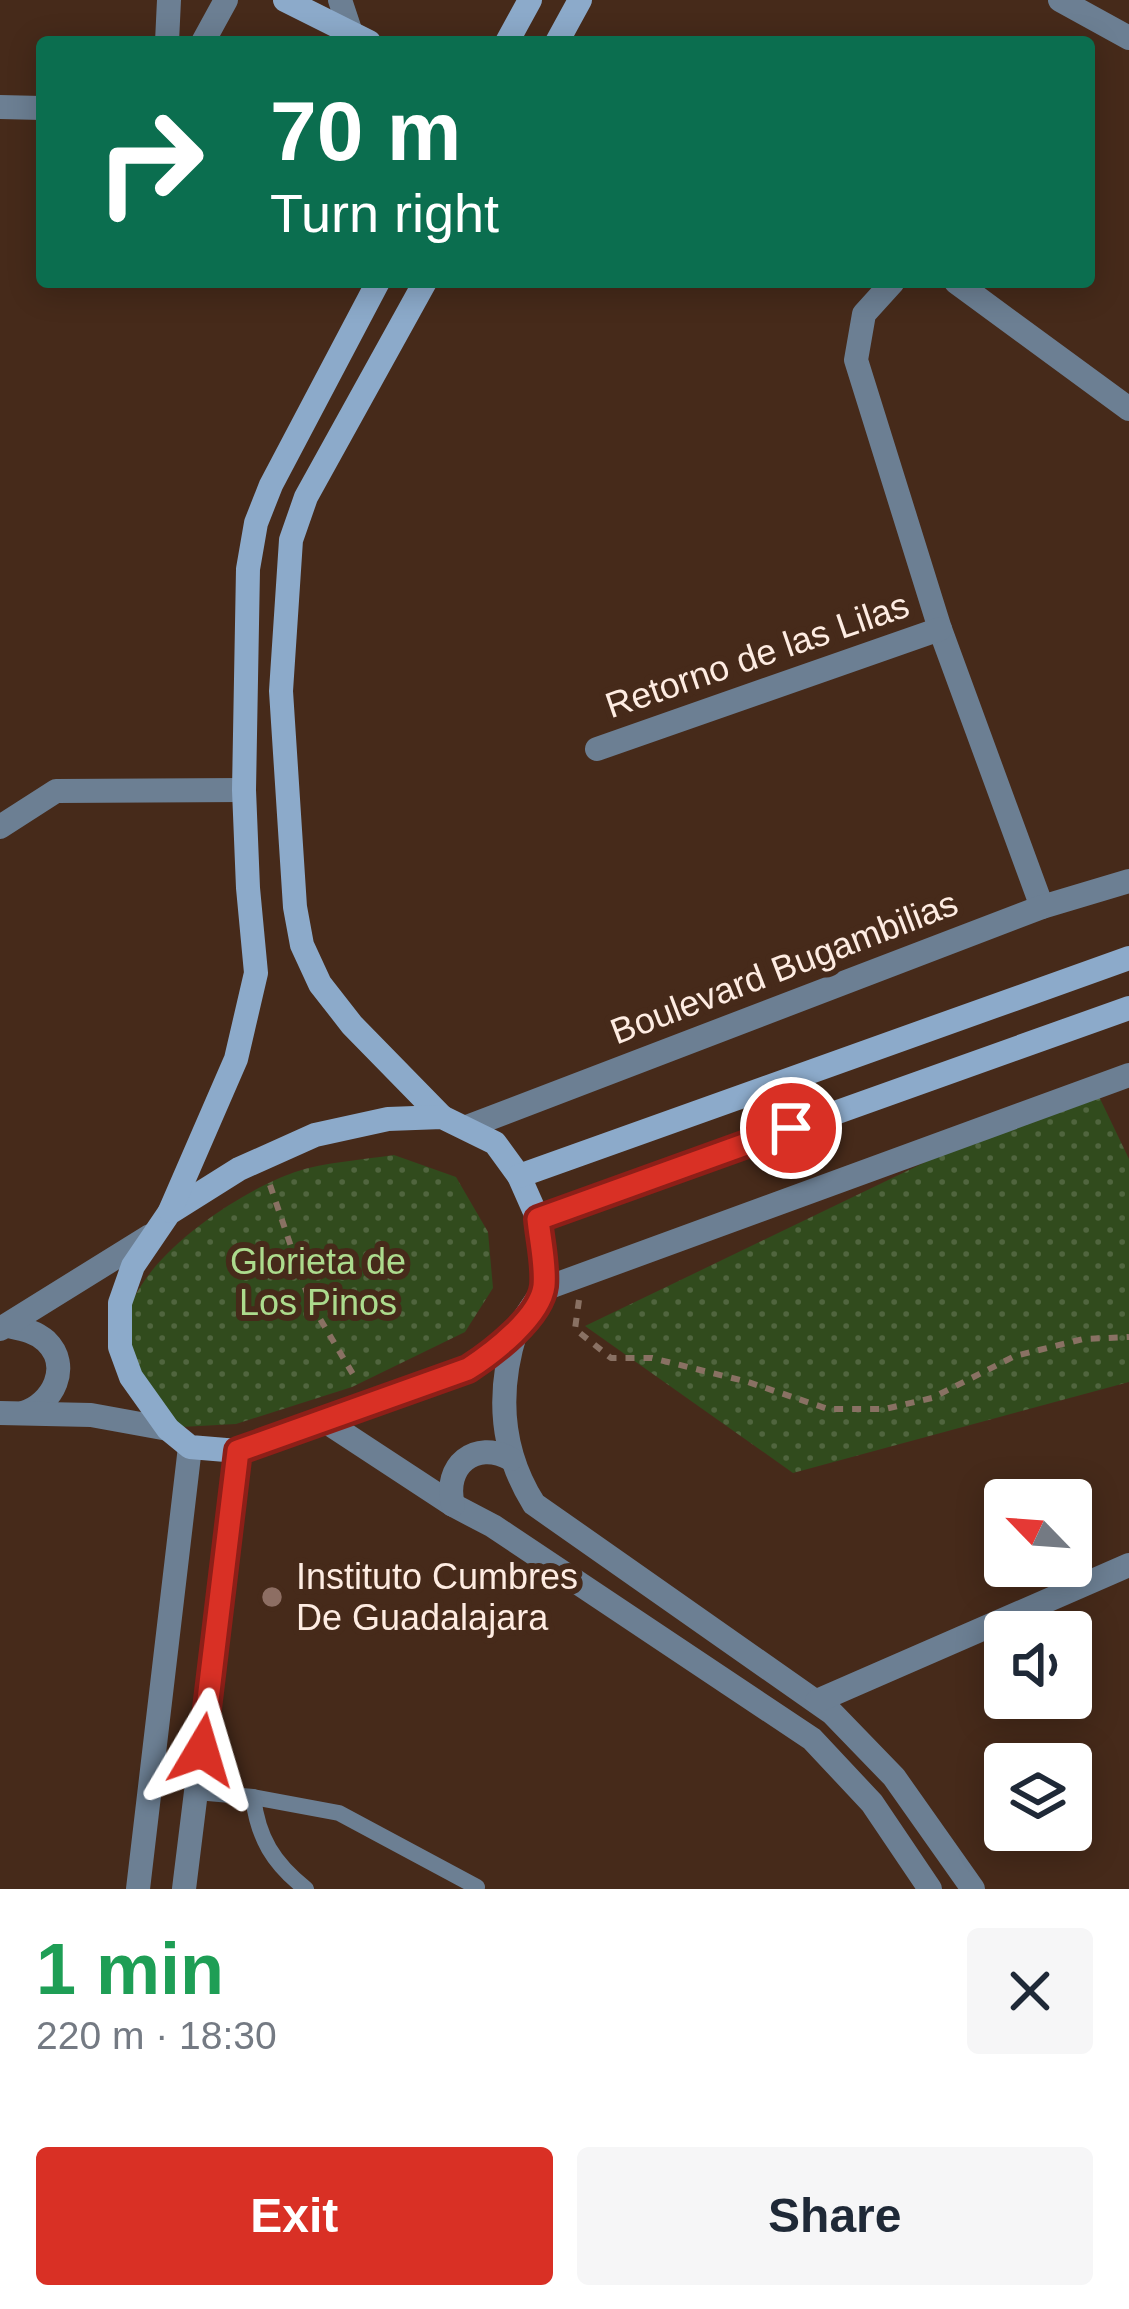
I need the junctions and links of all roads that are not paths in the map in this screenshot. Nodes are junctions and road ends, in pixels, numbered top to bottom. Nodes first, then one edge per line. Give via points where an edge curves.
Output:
1 (170, 0) edge
2 (226, 0) edge
3 (285, 0) edge
4 (340, 0) edge
5 (530, 0) edge
6 (580, 0) edge
7 (1060, 0) edge
8 (167, 36) edge
9 (206, 36) edge
10 (358, 36) edge
11 (359, 36) edge
12 (510, 36) edge
13 (560, 36) edge
14 (1129, 38) edge
15 (0, 107) edge
16 (36, 108) edge
17 (375, 288) edge
18 (422, 288) edge
19 (886, 288) edge
20 (964, 288) edge
21 (1129, 409) edge
22 (940, 629) junction
23 (597, 749) dead end
24 (244, 790) junction
25 (0, 827) edge
26 (1129, 881) edge
27 (248, 888) junction
28 (295, 907) junction
29 (1042, 907) junction
30 (1129, 958) edge
31 (1129, 1008) edge
32 (1129, 1075) edge
33 (442, 1117) junction
34 (467, 1127) junction
35 (519, 1176) junction
36 (169, 1213) junction
37 (538, 1219) junction
38 (150, 1236) junction
39 (544, 1289) junction
40 (4, 1328) edge
41 (516, 1331) junction
42 (10, 1413) edge
43 (325, 1421) junction
44 (168, 1429) junction
45 (190, 1447) junction
46 (238, 1451) junction
47 (511, 1459) junction
48 (453, 1505) junction
49 (1129, 1564) edge
50 (817, 1701) junction
51 (197, 1792) junction
52 (254, 1797) junction
53 (476, 1887) edge
54 (138, 1889) edge
55 (184, 1889) edge
56 (305, 1889) edge
57 (930, 1889) edge
58 (973, 1889) edge

1 - 8 street
2 - 9 street
3 - 10 street
4 - 11 street
5 - 12 street
6 - 13 street
7 - 14 street
15 - 16 street
17 - 24 street via 256,524
18 - 28 street via 306,497 291,541 281,691
19 - 22 street via 859,329 856,360
20 - 21 street
22 - 23 street, Retorno de las Lilas
22 - 29 street
24 - 25 street via 56,791
24 - 27 street
26 - 29 street, Boulevard Bugambilias
27 - 28 street via 260,901
27 - 36 street via 256,973 236,1059
28 - 33 street via 320,984
29 - 34 street, Boulevard Bugambilias
30 - 35 street
31 - 37 street
32 - 39 street
33 - 34 street
33 - 36 street via 315,1135
34 - 35 street via 495,1143
35 - 37 street
36 - 38 street
37 - 39 street
38 - 40 street
38 - 44 street via 120,1303 120,1347
39 - 41 street
40 - 42 street via 44,1340 57,1362 50,1396
41 - 43 street via 468,1369
41 - 47 street via 504,1370
42 - 44 street via 91,1415
43 - 46 street
43 - 48 street
44 - 45 street
45 - 46 street
45 - 54 street
46 - 51 street
47 - 48 street via 488,1451 464,1459 451,1480
47 - 50 street via 534,1504
48 - 57 street via 812,1739 872,1803
49 - 50 street
50 - 58 street via 894,1777
51 - 52 lane
51 - 55 street
52 - 53 lane via 339,1813
52 - 56 lane via 257,1830

